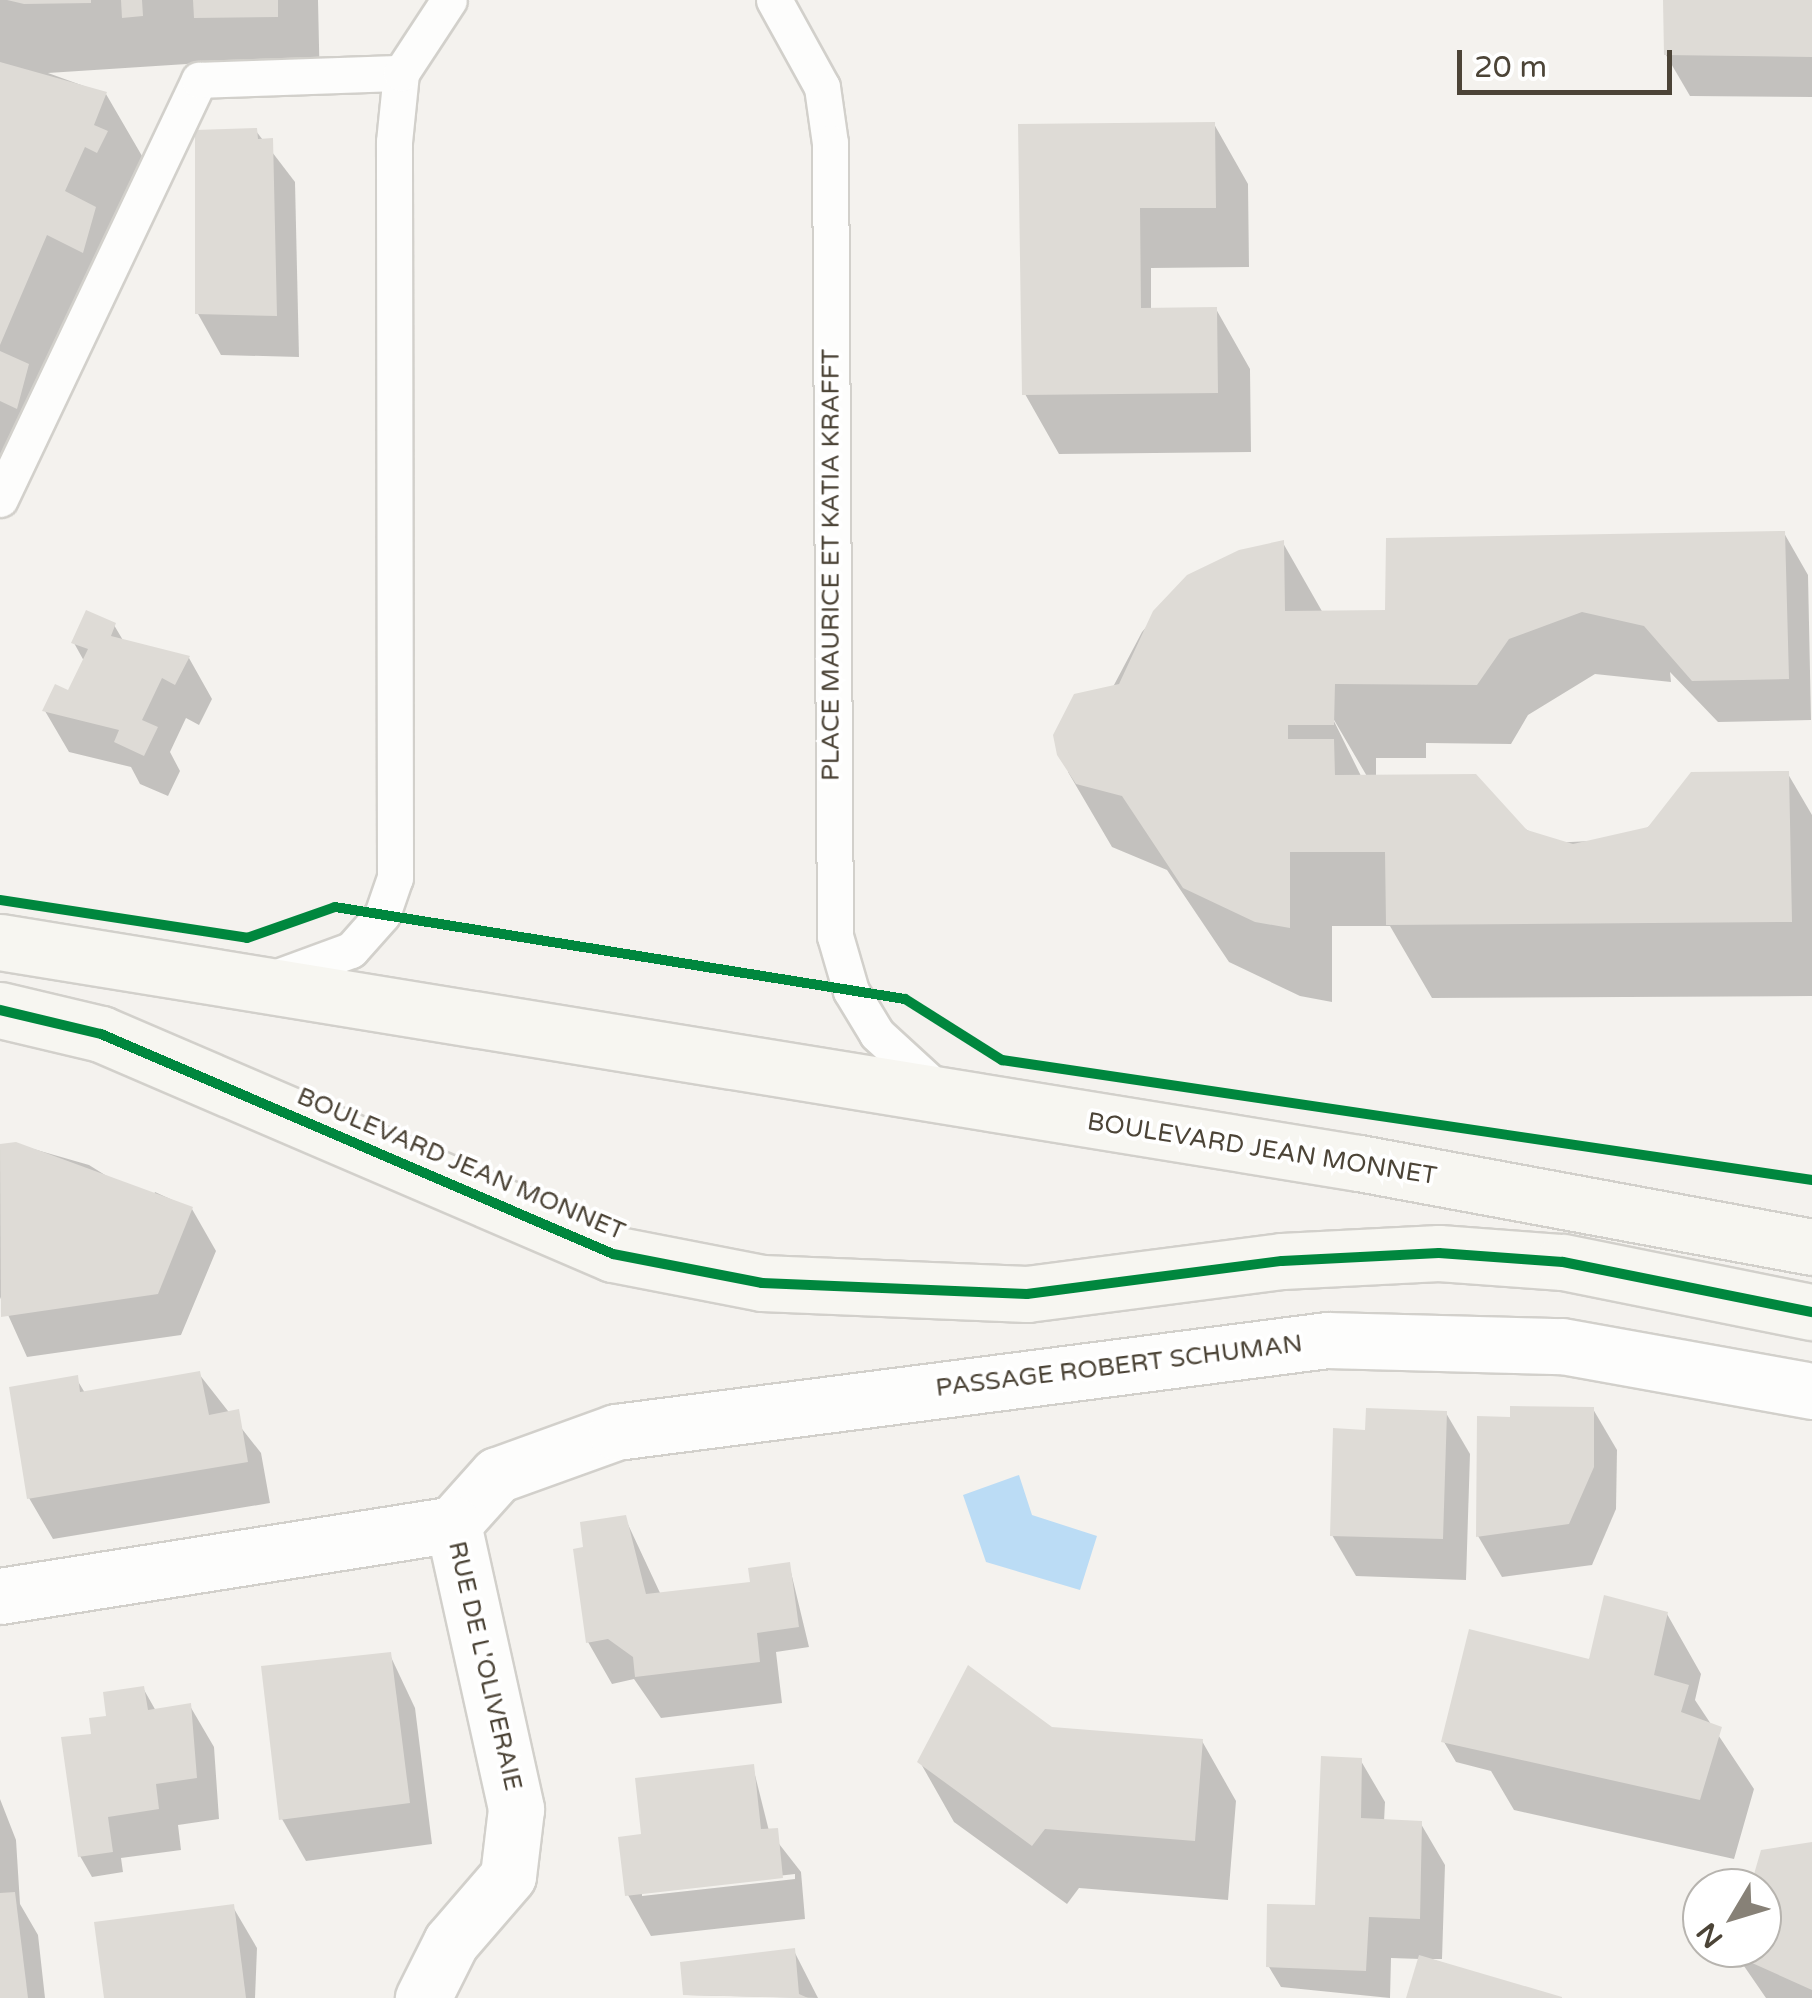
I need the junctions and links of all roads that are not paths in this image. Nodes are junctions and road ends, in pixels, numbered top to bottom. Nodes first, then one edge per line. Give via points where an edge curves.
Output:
1 (449, 0) edge
2 (774, 0) edge
3 (401, 73) junction
4 (0, 499) edge
5 (0, 942) edge
6 (244, 984) junction
7 (0, 1010) edge
8 (952, 1100) junction
9 (1812, 1247) edge
10 (1812, 1312) edge
11 (1812, 1392) edge
12 (453, 1524) junction
13 (0, 1596) edge
14 (424, 1998) edge

1 - 3 lane
2 - 8 lane, PLACE MAURICE ET KATIA KRAFFT via 822,87 830,143 836,936 851,991 877,1034
3 - 4 lane via 198,80
3 - 6 lane via 394,878 382,915 351,950 299,974
5 - 6 street, BOULEVARD JEAN MONNET
6 - 8 street, BOULEVARD JEAN MONNET
7 - 10 street, BOULEVARD JEAN MONNET via 100,1034 613,1254 762,1283 1027,1294 1282,1261 1439,1253 1563,1262
8 - 9 street, BOULEVARD JEAN MONNET
11 - 12 street, PASSAGE ROBERT SCHUMAN via 1562,1346 1327,1340 616,1432 497,1475
12 - 13 street, RUE DE L'OLIVERAIE
12 - 14 street, RUE DE L'OLIVERAIE via 516,1809 508,1876 451,1942

